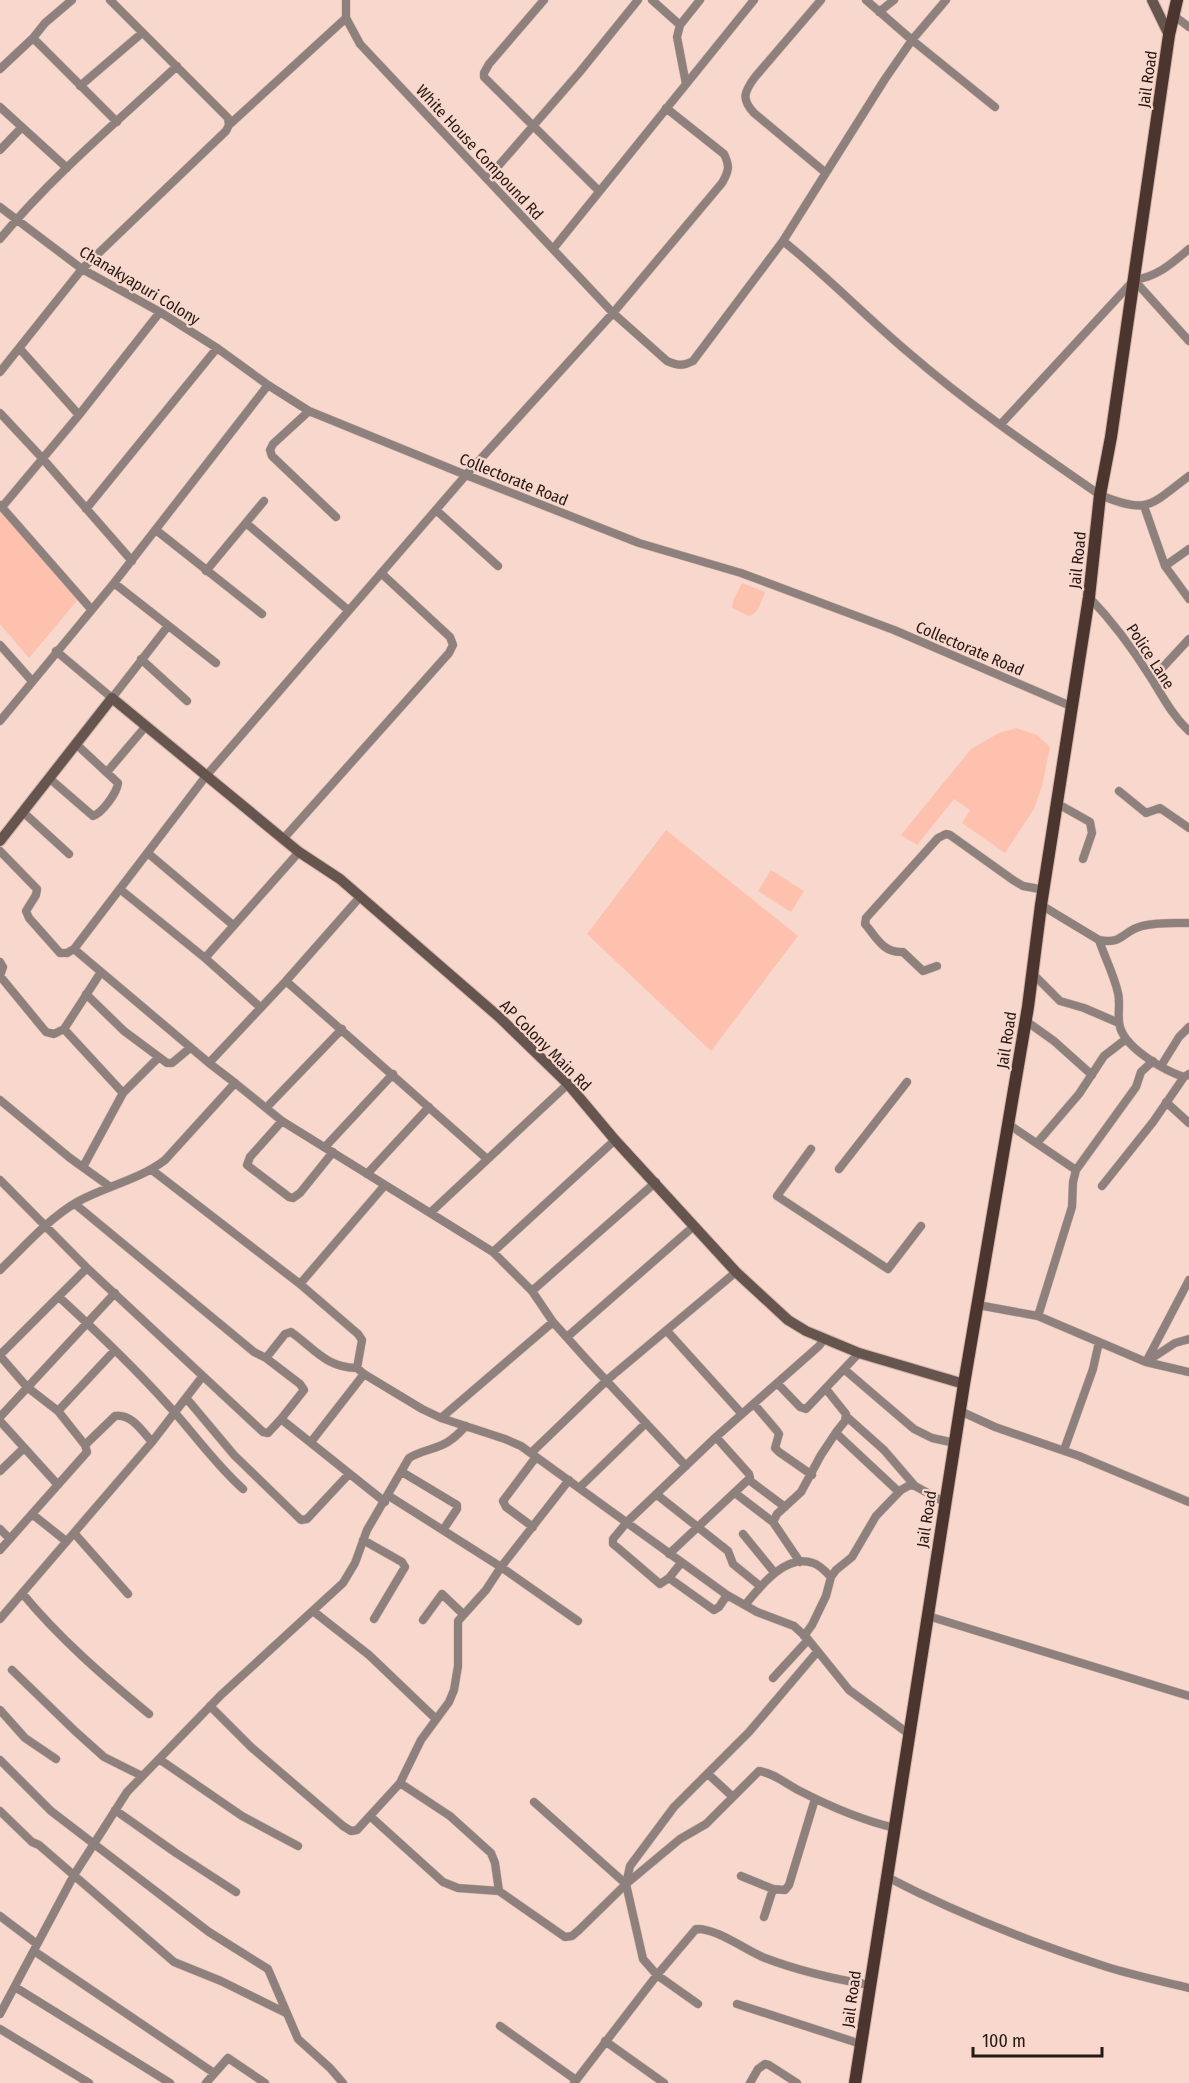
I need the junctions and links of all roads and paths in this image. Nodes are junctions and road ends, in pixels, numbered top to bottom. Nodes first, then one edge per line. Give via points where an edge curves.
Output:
1 (72, 0) edge
2 (110, 0) edge
3 (346, 0) edge
4 (544, 0) edge
5 (638, 0) edge
6 (652, 0) edge
7 (700, 0) edge
8 (754, 0) edge
9 (821, 0) edge
10 (867, 0) edge
11 (894, 0) edge
12 (946, 0) edge
13 (1152, 0) edge
14 (1177, 0) edge
15 (879, 12) junction
16 (1173, 15) junction
17 (346, 18) junction
18 (680, 25) junction
19 (1189, 27) edge
20 (142, 33) junction
21 (1169, 35) junction
22 (33, 39) junction
23 (912, 40) junction
24 (177, 66) junction
25 (0, 69) edge
26 (686, 84) junction
27 (80, 86) junction
28 (0, 106) edge
29 (995, 107) dead end
30 (666, 108) junction
31 (117, 122) junction
32 (229, 125) junction
33 (532, 126) junction
34 (22, 127) junction
35 (0, 150) edge
36 (67, 168) junction
37 (826, 173) junction
38 (487, 179) junction
39 (599, 191) junction
40 (0, 207) edge
41 (17, 219) junction
42 (0, 239) edge
43 (783, 241) junction
44 (553, 249) junction
45 (1189, 249) edge
46 (82, 269) junction
47 (1134, 280) junction
48 (160, 312) junction
49 (613, 313) junction
50 (1189, 341) edge
51 (217, 348) junction
52 (20, 349) junction
53 (0, 372) edge
54 (268, 386) junction
55 (309, 411) junction
56 (0, 413) edge
57 (79, 415) junction
58 (1001, 424) junction
59 (43, 459) junction
60 (466, 475) junction
61 (1189, 476) edge
62 (1100, 495) junction
63 (264, 501) dead end
64 (1, 506) edge
65 (1144, 506) junction
66 (86, 509) junction
67 (436, 510) junction
68 (336, 517) dead end
69 (246, 523) junction
70 (156, 530) junction
71 (1189, 549) edge
72 (132, 561) junction
73 (498, 566) dead end
74 (1165, 566) junction
75 (206, 571) junction
76 (381, 573) junction
77 (114, 583) junction
78 (1089, 597) junction
79 (1189, 598) edge
80 (91, 609) junction
81 (348, 610) junction
82 (262, 614) dead end
83 (168, 626) junction
84 (1189, 639) edge
85 (0, 645) edge
86 (56, 651) junction
87 (141, 659) junction
88 (216, 663) dead end
89 (1152, 679) junction
90 (32, 681) junction
91 (112, 698) junction
92 (187, 701) dead end
93 (1073, 707) junction
94 (0, 721) edge
95 (146, 726) junction
96 (1189, 730) edge
97 (76, 744) junction
98 (107, 772) junction
99 (206, 776) junction
100 (49, 778) junction
101 (1119, 791) dead end
102 (1058, 804) junction
103 (23, 812) junction
104 (1189, 828) edge
105 (284, 838) junction
106 (0, 841) edge
107 (0, 851) edge
108 (299, 852) junction
109 (69, 854) dead end
110 (149, 854) junction
111 (1083, 859) dead end
112 (121, 890) junction
113 (1045, 890) junction
114 (360, 897) junction
115 (1041, 905) junction
116 (1189, 923) edge
117 (233, 925) junction
118 (1099, 940) junction
119 (74, 949) junction
120 (206, 958) junction
121 (0, 962) edge
122 (937, 966) dead end
123 (101, 972) junction
124 (1033, 975) junction
125 (0, 976) edge
126 (286, 981) junction
127 (86, 994) junction
128 (260, 1007) junction
129 (1026, 1021) junction
130 (1119, 1023) junction
131 (1189, 1027) edge
132 (64, 1029) junction
133 (342, 1029) junction
134 (1126, 1039) junction
135 (190, 1048) junction
136 (158, 1058) junction
137 (1153, 1061) junction
138 (209, 1064) junction
139 (1161, 1066) junction
140 (393, 1074) junction
141 (1092, 1075) junction
142 (1187, 1075) edge
143 (235, 1083) junction
144 (907, 1083) dead end
145 (568, 1084) junction
146 (123, 1094) junction
147 (0, 1100) edge
148 (1166, 1102) junction
149 (429, 1107) junction
150 (266, 1108) junction
151 (282, 1121) junction
152 (1189, 1123) edge
153 (1008, 1124) junction
154 (615, 1140) junction
155 (1037, 1143) junction
156 (325, 1146) junction
157 (811, 1149) dead end
158 (333, 1152) junction
159 (486, 1158) junction
160 (83, 1167) junction
161 (839, 1169) dead end
162 (152, 1170) junction
163 (1076, 1170) junction
164 (367, 1174) junction
165 (0, 1180) edge
166 (656, 1182) junction
167 (385, 1185) junction
168 (109, 1186) junction
169 (1102, 1186) dead end
170 (75, 1204) junction
171 (430, 1213) junction
172 (694, 1226) junction
173 (921, 1226) dead end
174 (46, 1227) junction
175 (494, 1252) junction
176 (87, 1268) junction
177 (0, 1270) edge
178 (736, 1272) junction
179 (1189, 1280) edge
180 (300, 1284) junction
181 (532, 1292) junction
182 (115, 1293) junction
183 (59, 1297) junction
184 (978, 1305) junction
185 (1038, 1316) junction
186 (553, 1322) junction
187 (87, 1323) junction
188 (667, 1331) junction
189 (567, 1337) junction
190 (824, 1339) junction
191 (1189, 1339) edge
192 (1099, 1342) junction
193 (115, 1350) junction
194 (859, 1353) junction
195 (0, 1355) edge
196 (266, 1358) junction
197 (1146, 1362) junction
198 (357, 1368) junction
199 (845, 1370) junction
200 (1189, 1372) edge
201 (364, 1374) junction
202 (202, 1377) junction
203 (607, 1380) junction
204 (777, 1383) junction
205 (964, 1384) junction
206 (27, 1387) junction
207 (826, 1389) junction
208 (187, 1399) junction
209 (754, 1404) junction
210 (58, 1411) junction
211 (960, 1411) junction
212 (175, 1412) junction
213 (742, 1414) junction
214 (847, 1417) junction
215 (441, 1418) junction
216 (0, 1419) edge
217 (281, 1419) junction
218 (646, 1423) junction
219 (466, 1426) junction
220 (837, 1431) junction
221 (716, 1437) junction
222 (152, 1442) junction
223 (311, 1442) junction
224 (955, 1443) junction
225 (85, 1445) junction
226 (24, 1448) junction
227 (1064, 1450) junction
228 (533, 1455) junction
229 (686, 1466) junction
230 (0, 1471) edge
231 (402, 1472) junction
232 (350, 1474) junction
233 (812, 1475) junction
234 (569, 1480) junction
235 (749, 1480) junction
236 (58, 1485) junction
237 (915, 1486) junction
238 (579, 1488) junction
239 (243, 1489) dead end
240 (899, 1492) junction
241 (735, 1493) junction
242 (656, 1494) junction
243 (387, 1499) junction
244 (1189, 1502) edge
245 (946, 1503) junction
246 (785, 1507) junction
247 (33, 1514) junction
248 (627, 1522) junction
249 (772, 1522) junction
250 (698, 1526) junction
251 (533, 1527) junction
252 (0, 1529) edge
253 (444, 1530) junction
254 (74, 1533) junction
255 (743, 1534) dead end
256 (10, 1539) junction
257 (363, 1539) junction
258 (66, 1541) junction
259 (0, 1550) edge
260 (669, 1554) junction
261 (800, 1562) junction
262 (681, 1563) junction
263 (501, 1568) junction
264 (774, 1572) junction
265 (831, 1577) junction
266 (669, 1578) junction
267 (760, 1586) junction
268 (22, 1593) junction
269 (128, 1594) dead end
270 (727, 1595) junction
271 (745, 1605) junction
272 (313, 1611) junction
273 (463, 1614) junction
274 (928, 1616) junction
275 (0, 1619) edge
276 (374, 1619) dead end
277 (423, 1620) dead end
278 (578, 1622) dead end
279 (806, 1638) junction
280 (818, 1652) junction
281 (12, 1670) dead end
282 (773, 1678) dead end
283 (1189, 1696) edge
284 (210, 1706) junction
285 (0, 1710) edge
286 (149, 1714) dead end
287 (436, 1719) junction
288 (909, 1734) junction
289 (159, 1758) junction
290 (56, 1759) dead end
291 (0, 1760) edge
292 (708, 1774) junction
293 (142, 1776) junction
294 (400, 1783) junction
295 (732, 1797) junction
296 (814, 1799) junction
297 (534, 1802) dead end
298 (115, 1810) junction
299 (0, 1811) edge
300 (370, 1816) junction
301 (895, 1828) junction
302 (95, 1844) junction
303 (298, 1846) dead end
304 (74, 1875) junction
305 (741, 1876) dead end
306 (887, 1877) junction
307 (626, 1884) junction
308 (773, 1889) junction
309 (499, 1891) junction
310 (236, 1892) dead end
311 (0, 1916) edge
312 (764, 1917) dead end
313 (35, 1947) junction
314 (657, 1975) junction
315 (870, 1984) junction
316 (15, 1987) junction
317 (1189, 1988) edge
318 (698, 2004) dead end
319 (736, 2004) dead end
320 (286, 2013) junction
321 (0, 2014) edge
322 (500, 2026) dead end
323 (0, 2029) edge
324 (605, 2041) junction
325 (861, 2044) junction
326 (214, 2073) junction
327 (575, 2081) edge
328 (166, 2082) edge
329 (89, 2083) edge
330 (206, 2083) edge
331 (265, 2083) edge
332 (343, 2083) edge
333 (664, 2083) edge
334 (750, 2083) edge
335 (797, 2083) edge
336 (855, 2083) edge

1 - 22 street
2 - 20 street
3 - 17 street, White House Compound Rd
4 - 33 street via 484,73
5 - 33 street
6 - 18 street
7 - 18 street
8 - 26 street
9 - 37 street via 754,77 745,96 754,113
10 - 15 street
11 - 15 street
12 - 23 street
13 - 21 street
14 - 16 main road, Jail Road
15 - 23 street
16 - 19 street
16 - 21 main road, Jail Road
17 - 32 street
17 - 38 street, White House Compound Rd via 360,44
18 - 26 street via 677,37
20 - 24 street
20 - 27 street
21 - 47 main road, Jail Road
22 - 25 street
22 - 27 street
23 - 29 street
23 - 37 street
24 - 31 street
24 - 32 street via 228,118
26 - 30 street
27 - 31 street
28 - 34 street
30 - 39 street
30 - 49 street via 724,154 728,172
31 - 36 street
32 - 46 street
33 - 38 street
33 - 39 street
34 - 35 street
34 - 36 street
36 - 41 street
37 - 43 street
38 - 44 street, White House Compound Rd
39 - 44 street
40 - 41 street, Chanakyapuri Colony
41 - 42 street
41 - 46 street, Chanakyapuri Colony
43 - 49 street, White House Compound Rd via 701,352 684,366 667,362
43 - 58 street via 909,353
44 - 49 street, White House Compound Rd
45 - 47 street via 1161,272
46 - 48 street, Chanakyapuri Colony
46 - 52 street
47 - 50 street
47 - 58 street
47 - 62 main road, Jail Road
48 - 51 street, Chanakyapuri Colony
48 - 57 street
49 - 60 street
51 - 54 street, Chanakyapuri Colony
51 - 66 street
52 - 53 street
52 - 57 street
54 - 55 street, Collectorate Road
54 - 70 street
55 - 60 street, Collectorate Road
55 - 68 street via 270,450
56 - 59 street
57 - 59 street
58 - 62 street
59 - 64 street
59 - 66 street
60 - 67 street
60 - 93 street, Collectorate Road via 639,543 741,573 883,626
61 - 65 street
62 - 65 street via 1123,504
62 - 78 main road, Jail Road
63 - 69 street
64 - 80 street
65 - 74 street
66 - 72 street
67 - 73 street
67 - 76 street
69 - 75 street
69 - 81 street
70 - 72 street
70 - 75 street
71 - 74 street
72 - 77 street
74 - 79 street
75 - 82 street
76 - 81 street
76 - 105 street via 450,637 453,645
77 - 80 street
77 - 83 street
78 - 89 street, Police Lane via 1109,618
78 - 93 main road, Jail Road
80 - 86 street
81 - 99 street
83 - 87 street
83 - 88 street
84 - 89 street
85 - 90 street
86 - 90 street
86 - 91 street
87 - 91 street
87 - 92 street
89 - 96 street, Police Lane via 1167,706
90 - 94 street
91 - 95 street, AP Colony Main Rd
91 - 97 street
93 - 102 main road, Jail Road
95 - 98 street
95 - 99 street, AP Colony Main Rd
97 - 98 street
97 - 100 street
98 - 100 street via 118,786 95,816
99 - 105 street, AP Colony Main Rd
99 - 110 street
100 - 103 street
101 - 104 street via 1143,811 1149,813 1160,808
102 - 111 street via 1090,822 1092,833
102 - 113 main road, Jail Road
103 - 106 street
103 - 109 street
105 - 108 street, AP Colony Main Rd
107 - 119 street via 37,889 26,910 29,918 60,953
108 - 114 street, AP Colony Main Rd
108 - 117 street
110 - 112 street
110 - 117 street
112 - 119 street
112 - 120 street
113 - 115 main road, Jail Road
113 - 122 street via 1023,886 950,835 938,838 866,918 865,924 881,944 892,952 903,952 923,971
114 - 126 street
114 - 145 street, AP Colony Main Rd via 499,1017
115 - 118 street
115 - 124 main road, Jail Road
116 - 118 street via 1141,926 1114,942
117 - 120 street
118 - 130 street via 1119,997
119 - 123 street
120 - 128 street
121 - 125 street
123 - 127 street
123 - 135 street
124 - 129 main road, Jail Road
124 - 130 street via 1060,1001
125 - 132 street via 46,1032 54,1034
126 - 128 street
126 - 133 street
127 - 132 street
127 - 136 street
128 - 138 street
129 - 141 street
129 - 153 main road, Jail Road
130 - 134 street
131 - 139 street
132 - 146 street
133 - 140 street
133 - 150 street
134 - 137 street
134 - 141 street via 1104,1056
135 - 136 street via 172,1063
135 - 138 street
136 - 146 street
137 - 139 street
137 - 163 street via 1141,1072 1136,1087
138 - 143 street
139 - 142 street
140 - 149 street
140 - 156 street
141 - 155 street
142 - 148 street
143 - 150 street
143 - 162 street
144 - 161 street
145 - 154 street, AP Colony Main Rd
145 - 159 street
146 - 160 street
147 - 160 street
148 - 152 street
148 - 169 street
149 - 159 street
149 - 164 street
150 - 151 street
151 - 156 street
151 - 158 street via 247,1165 289,1197 300,1194
153 - 155 street
153 - 184 main road, Jail Road
154 - 166 street, AP Colony Main Rd
154 - 175 street
155 - 163 street
156 - 158 street
157 - 173 street via 777,1196 888,1269
158 - 164 street
159 - 171 street
160 - 168 street
162 - 168 street
162 - 180 street
163 - 185 street via 1072,1206
164 - 167 street
165 - 174 street
166 - 172 street, AP Colony Main Rd
166 - 181 street
167 - 171 street
167 - 180 street
168 - 170 street
170 - 174 street
170 - 196 street
171 - 175 street
172 - 178 street, AP Colony Main Rd
172 - 189 street
174 - 176 street
174 - 177 street
175 - 181 street
176 - 182 street
176 - 183 street
178 - 188 street
178 - 190 street, AP Colony Main Rd via 788,1320
179 - 197 street
180 - 198 street via 358,1334 362,1340
181 - 186 street
182 - 187 street
182 - 202 street
183 - 187 street
183 - 195 street
184 - 185 street
184 - 205 main road, Jail Road
185 - 192 street
186 - 189 street
186 - 215 street
187 - 193 street
187 - 206 street
188 - 203 street
188 - 213 street
189 - 203 street
190 - 194 street, AP Colony Main Rd
190 - 204 street
191 - 197 street via 1175,1343
192 - 197 street
192 - 227 street
193 - 210 street
193 - 212 street
194 - 199 street
194 - 205 street, AP Colony Main Rd
195 - 206 street
196 - 198 street via 291,1332 334,1364
196 - 217 street via 304,1390
197 - 200 street
198 - 201 street
199 - 207 street
199 - 224 street via 914,1430
201 - 215 street
201 - 223 street
202 - 208 street
202 - 217 street via 262,1432 268,1432
203 - 218 street
203 - 228 street
204 - 207 street via 803,1409
204 - 209 street
205 - 211 main road, Jail Road
206 - 210 street
206 - 216 street
207 - 214 street
208 - 212 street
208 - 232 street via 234,1455 301,1520 307,1519
209 - 213 street
209 - 233 street via 779,1434 779,1452
210 - 225 street
211 - 224 main road, Jail Road
211 - 227 street
212 - 222 street
212 - 239 street
213 - 221 street
214 - 220 street
214 - 237 street via 884,1450
215 - 219 street
216 - 226 street
217 - 223 street
218 - 229 street
218 - 238 street
219 - 228 street via 505,1439
219 - 231 street via 454,1439 409,1458
220 - 233 street
220 - 240 street
221 - 229 street
221 - 235 street via 749,1474
222 - 225 street via 127,1416 120,1415
222 - 254 street
223 - 232 street
224 - 245 main road, Jail Road
225 - 236 street via 85,1456
226 - 230 street
226 - 236 street
227 - 244 street
228 - 234 street
228 - 251 street via 502,1501
229 - 242 street
231 - 243 street
231 - 253 street via 457,1505
232 - 243 street
233 - 246 street
234 - 238 street
234 - 251 street
235 - 241 street
235 - 246 street
236 - 247 street
237 - 240 street
237 - 245 street
238 - 248 street
240 - 265 street via 871,1523 852,1557
241 - 249 street
241 - 250 street
242 - 248 street
242 - 250 street
243 - 253 street
243 - 257 street
245 - 274 main road, Jail Road
246 - 249 street
247 - 256 street
247 - 258 street
248 - 260 street
248 - 266 street via 616,1534 614,1544 656,1583 663,1584
249 - 261 street
250 - 260 street
250 - 267 street
251 - 263 street
252 - 256 street
253 - 263 street
254 - 258 street
254 - 269 street
255 - 264 street
256 - 259 street
257 - 272 street via 350,1574
257 - 276 street via 405,1567
258 - 268 street
260 - 262 street
261 - 264 street
261 - 265 street via 813,1563
262 - 266 street
262 - 270 street
263 - 273 street
263 - 278 street
264 - 267 street
265 - 279 street
266 - 270 street via 714,1610
267 - 271 street
268 - 275 street
268 - 286 street via 109,1681
270 - 271 street
271 - 279 street via 794,1626
272 - 284 street
272 - 287 street via 369,1655
273 - 277 street via 442,1594
273 - 287 street via 457,1627 459,1651 454,1690
274 - 283 street
274 - 288 main road, Jail Road
279 - 280 street
279 - 282 street
280 - 288 street via 849,1690
280 - 292 street
281 - 293 street via 95,1749
284 - 289 street
284 - 300 street via 251,1747 347,1829 357,1830
285 - 290 street via 25,1738
287 - 294 street
288 - 301 main road, Jail Road
289 - 293 street
289 - 303 street via 242,1816
291 - 302 street via 51,1811
292 - 295 street
292 - 307 street via 659,1825 630,1866
293 - 298 street
294 - 300 street
294 - 309 street via 450,1816 491,1853
295 - 296 street via 759,1771 771,1773
295 - 307 street via 706,1824 680,1839
296 - 301 street via 859,1819
296 - 308 street via 789,1885 785,1890
297 - 307 street
298 - 302 street
298 - 310 street
299 - 304 street
300 - 309 street via 443,1882 458,1888
301 - 306 main road, Jail Road
302 - 304 street
302 - 320 street via 209,1932 268,1969
304 - 313 street
304 - 320 street via 174,1962
305 - 308 street
306 - 315 main road, Jail Road
306 - 317 street via 1016,1934 1104,1966
307 - 309 street via 579,1930 565,1937
307 - 314 street via 641,1953
308 - 312 street
311 - 313 street
313 - 316 street
313 - 326 street
314 - 315 street via 691,1933 702,1929 790,1967
314 - 318 street
314 - 324 street
315 - 325 main road, Jail Road
316 - 321 street
316 - 328 street
319 - 325 street
320 - 332 street via 302,2044
322 - 327 street
323 - 329 street
324 - 327 street
324 - 333 street
325 - 336 main road, Jail Road
326 - 330 street
326 - 331 street via 228,2058
334 - 335 street via 765,2064

